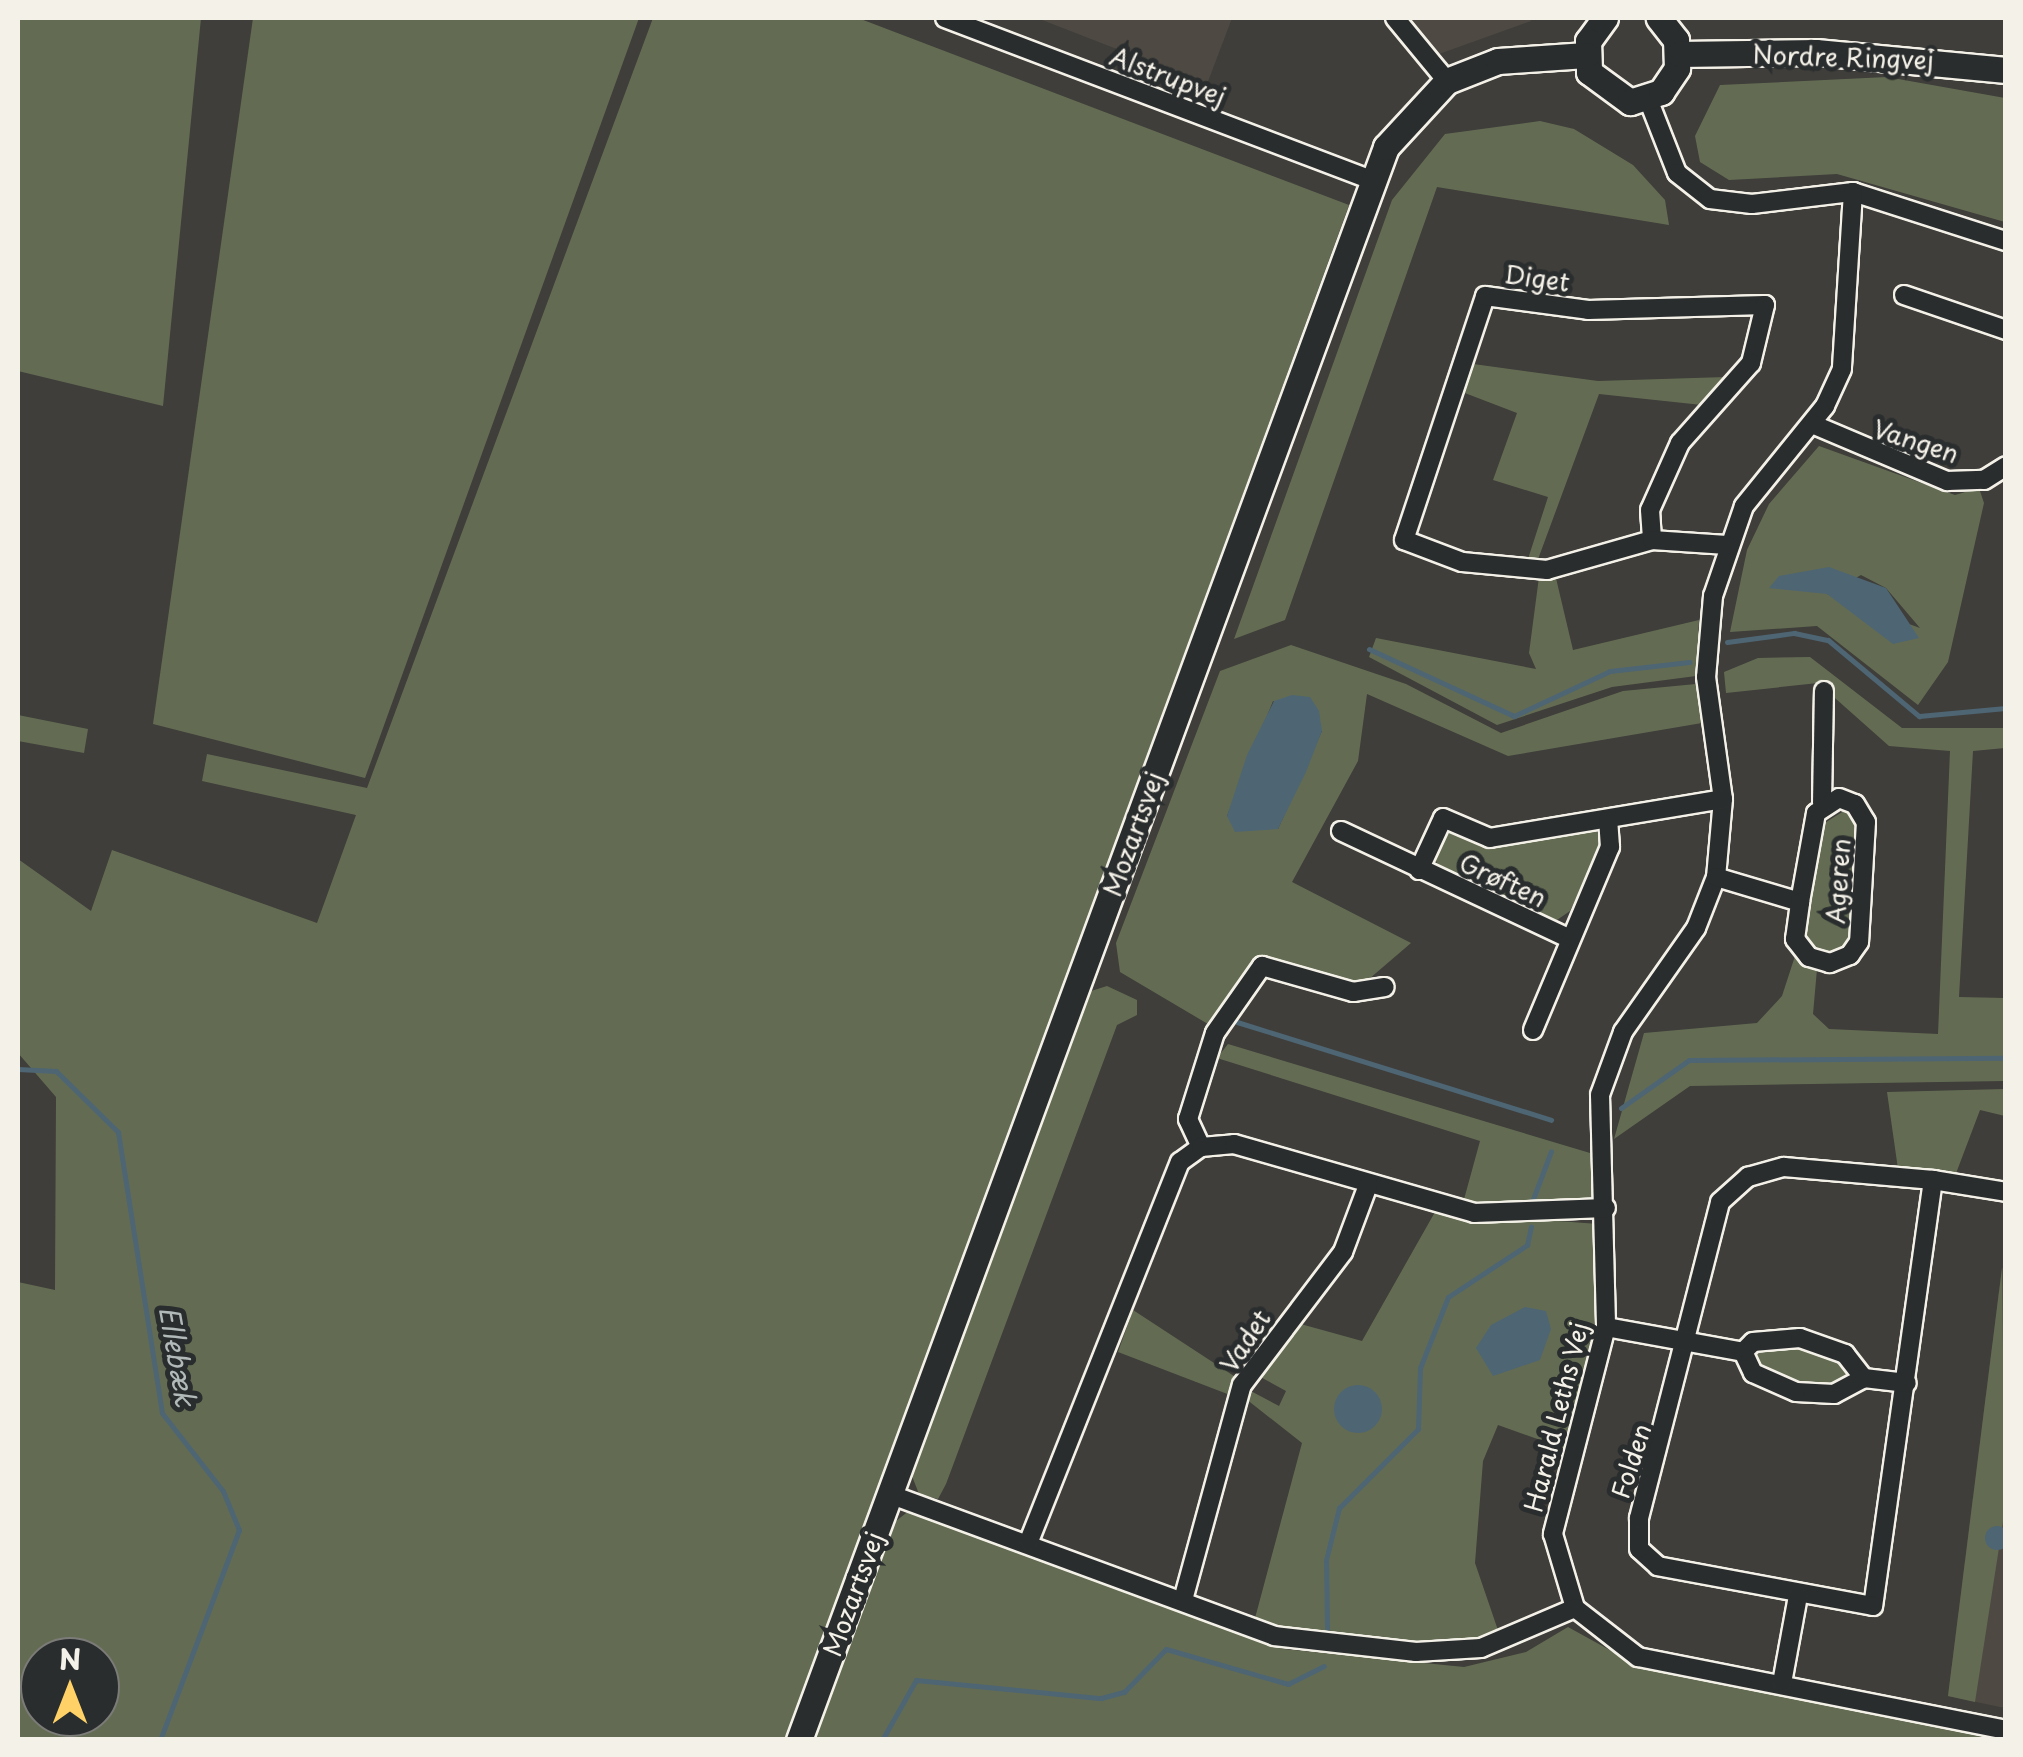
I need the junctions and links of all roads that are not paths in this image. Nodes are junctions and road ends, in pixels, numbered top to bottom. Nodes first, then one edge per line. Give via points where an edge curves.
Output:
1 (944, 18) edge
2 (1395, 18) edge
3 (1605, 18) edge
4 (1660, 18) edge
5 (1679, 54) junction
6 (1586, 55) junction
7 (2006, 70) edge
8 (1447, 81) junction
9 (1648, 99) junction
10 (1373, 181) junction
11 (1853, 192) junction
12 (2006, 241) edge
13 (1904, 295) dead end
14 (2006, 330) edge
15 (1812, 424) junction
16 (2006, 466) edge
17 (1652, 540) junction
18 (1727, 545) junction
19 (1824, 692) dead end
20 (1723, 799) junction
21 (1822, 803) junction
22 (1608, 818) junction
23 (1341, 831) dead end
24 (1419, 870) junction
25 (1716, 877) junction
26 (1800, 902) junction
27 (1566, 936) junction
28 (1386, 987) dead end
29 (1533, 1030) dead end
30 (1201, 1147) junction
31 (1933, 1180) junction
32 (1368, 1185) junction
33 (2006, 1192) edge
34 (1606, 1208) junction
35 (1606, 1327) junction
36 (1690, 1343) junction
37 (1742, 1352) junction
38 (1864, 1378) junction
39 (1907, 1383) junction
40 (889, 1494) junction
41 (1028, 1541) junction
42 (1798, 1596) junction
43 (1183, 1600) junction
44 (1575, 1608) junction
45 (1782, 1683) junction
46 (2006, 1730) edge
47 (799, 1740) edge

1 - 10 street, Alstrupvej
2 - 8 street
3 - 6 street
4 - 5 street
5 - 7 street, Nordre Ringvej via 1816,52
5 - 9 street via 1671,82
6 - 8 street, Mozartsvej via 1498,61
6 - 9 street via 1598,88
8 - 10 street, Mozartsvej via 1402,123
9 - 11 street via 1677,172 1710,198 1752,204
10 - 40 street, Mozartsvej
11 - 12 street
11 - 15 street, Harald Leths Vej via 1847,350
13 - 14 street
15 - 16 street, Vangen via 1947,482 1984,480
15 - 18 street, Harald Leths Vej via 1752,494
17 - 17 street, Diget via 1658,484 1750,363 1765,306 1588,310 1486,296 1404,540 1462,562 1547,570
17 - 18 street, Diget
18 - 20 street, Harald Leths Vej via 1706,677
19 - 21 street, Ageren
20 - 22 street, Grøften
20 - 25 street, Harald Leths Vej
21 - 26 street, Ageren
21 - 26 street, Ageren via 1855,804 1866,822 1858,942 1850,955 1830,963 1809,957 1795,939
22 - 24 street, Grøften via 1490,838 1443,818
22 - 27 street, Grøften via 1610,846
23 - 24 street, Grøften
24 - 27 street, Grøften
25 - 26 street, Ageren
25 - 34 street, Harald Leths Vej via 1696,928 1610,1061 1596,1132
27 - 29 street, Grøften
28 - 30 street via 1353,992 1262,966 1215,1033 1188,1119
30 - 32 street via 1234,1144
30 - 41 street via 1180,1162
31 - 33 street, Folden
31 - 36 street, Folden via 1784,1167 1748,1177 1707,1229
31 - 39 street, Folden
32 - 34 street via 1474,1213
32 - 43 street, Vadet via 1343,1252 1242,1386
34 - 35 street, Harald Leths Vej
35 - 36 street
35 - 44 street, Harald Leths Vej via 1552,1534
36 - 37 street
36 - 42 street, Folden via 1639,1518 1639,1549 1658,1566
37 - 38 street via 1753,1342 1800,1338 1845,1354
37 - 38 street via 1752,1372 1796,1392 1834,1394
38 - 39 street
39 - 42 street, Folden via 1873,1606
40 - 41 street
40 - 47 street, Mozartsvej
41 - 43 street
42 - 45 street
43 - 44 street via 1274,1636 1416,1652 1482,1648
44 - 45 street via 1638,1656
45 - 46 street

